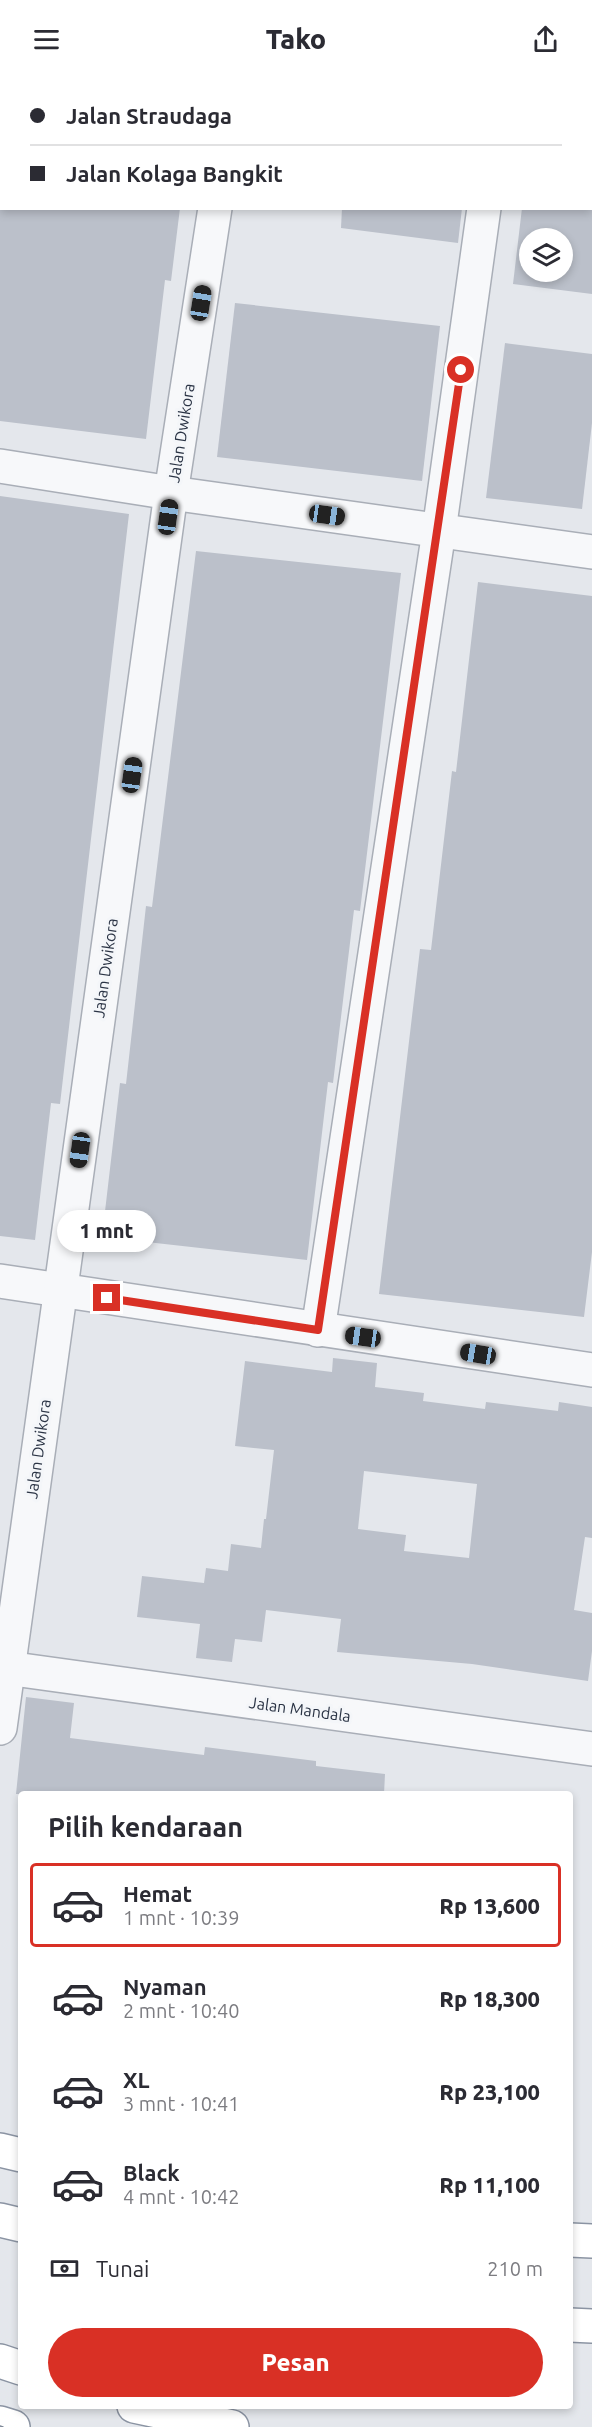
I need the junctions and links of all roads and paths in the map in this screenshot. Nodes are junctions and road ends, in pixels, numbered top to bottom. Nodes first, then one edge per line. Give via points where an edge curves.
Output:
1 (215, 210) edge
2 (484, 210) edge
3 (0, 466) edge
4 (171, 493) junction
5 (439, 531) junction
6 (592, 552) edge
7 (0, 1281) edge
8 (60, 1292) junction
9 (318, 1330) junction
10 (592, 1370) edge
11 (8, 1607) edge
12 (4, 1668) edge
13 (0, 1728) edge
14 (592, 1749) edge
15 (0, 2150) edge
16 (18, 2154) edge
17 (0, 2220) edge
18 (18, 2224) edge
19 (573, 2240) edge
20 (592, 2241) edge
21 (573, 2325) edge
22 (592, 2326) edge
23 (0, 2361) edge
24 (18, 2367) edge
25 (148, 2409) edge
26 (0, 2423) edge
27 (13, 2427) edge
28 (232, 2427) edge

1 - 4 street, Jalan Dwikora
2 - 5 street
3 - 4 street
4 - 5 street
4 - 8 street, Jalan Dwikora
5 - 6 street
5 - 9 street
7 - 8 street
8 - 9 street
8 - 11 street, Jalan Dwikora
9 - 10 street
11 - 12 street, Jalan Dwikora
12 - 13 street, Jalan Dwikora
12 - 14 street, Jalan Mandala
15 - 16 highway
17 - 18 highway
19 - 20 highway
21 - 22 highway
23 - 24 highway
25 - 28 highway
26 - 27 highway

